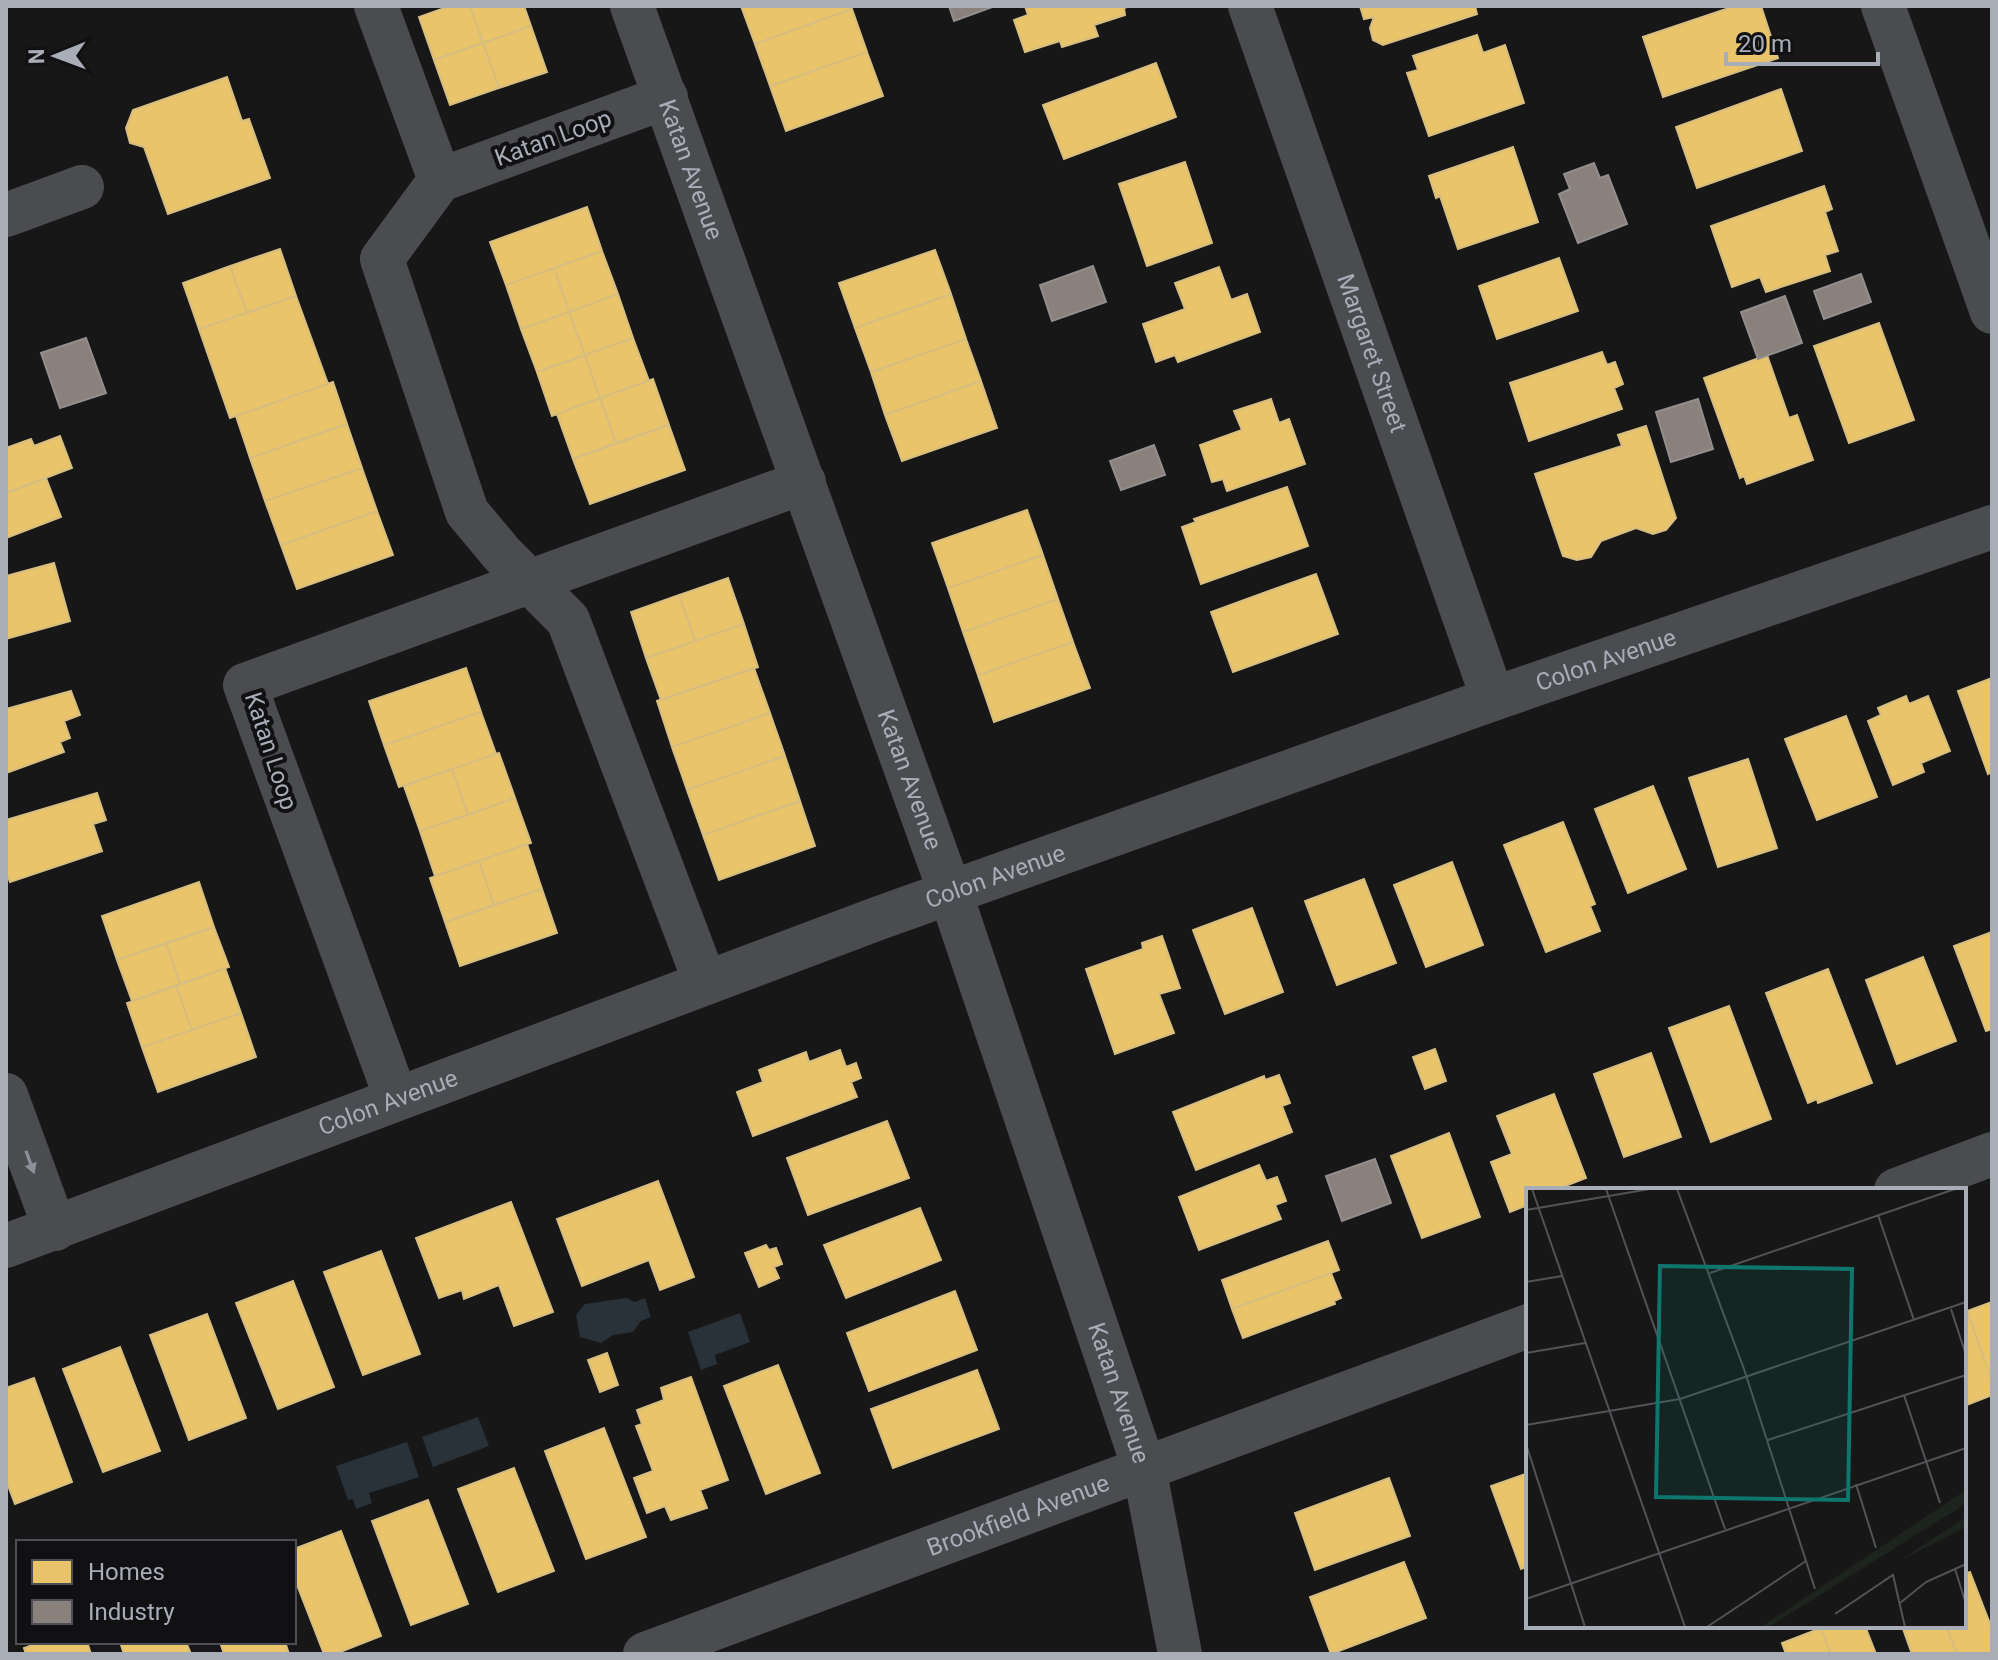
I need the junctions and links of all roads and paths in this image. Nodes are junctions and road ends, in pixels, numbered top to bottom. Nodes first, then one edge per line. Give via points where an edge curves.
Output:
1 (376, 6) edge
2 (632, 6) edge
3 (1250, 6) edge
4 (1883, 6) edge
5 (666, 97) junction
6 (440, 180) junction
7 (82, 187) dead end
8 (6, 215) edge
9 (1992, 312) edge
10 (804, 482) junction
11 (1992, 527) edge
12 (530, 582) junction
13 (1493, 699) junction
14 (950, 892) junction
15 (705, 982) junction
16 (6, 1095) edge
17 (396, 1098) junction
18 (1992, 1154) edge
19 (1901, 1188) edge
20 (55, 1229) junction
21 (6, 1246) edge
22 (1526, 1327) edge
23 (1144, 1468) junction
24 (645, 1654) edge
25 (1180, 1654) edge

1 - 6 street
2 - 5 street, Katan Avenue
3 - 13 street, Margaret Street
4 - 9 street
5 - 6 street, Katan Loop
5 - 10 street, Katan Avenue
6 - 12 street via 382,259 467,512
7 - 8 street
10 - 12 street, Katan Loop
10 - 14 street, Katan Avenue
11 - 13 street, Colon Avenue
12 - 15 street via 568,620
12 - 17 street, Katan Loop via 245,685
13 - 14 street, Colon Avenue
14 - 15 street, Colon Avenue
14 - 23 street, Katan Avenue
15 - 17 street, Colon Avenue
16 -> 20 street
17 - 20 street, Colon Avenue
18 - 19 street
20 - 21 street, Colon Avenue
22 - 23 street, Brookfield Avenue
23 - 24 street, Brookfield Avenue
23 - 25 street, Katan Avenue

